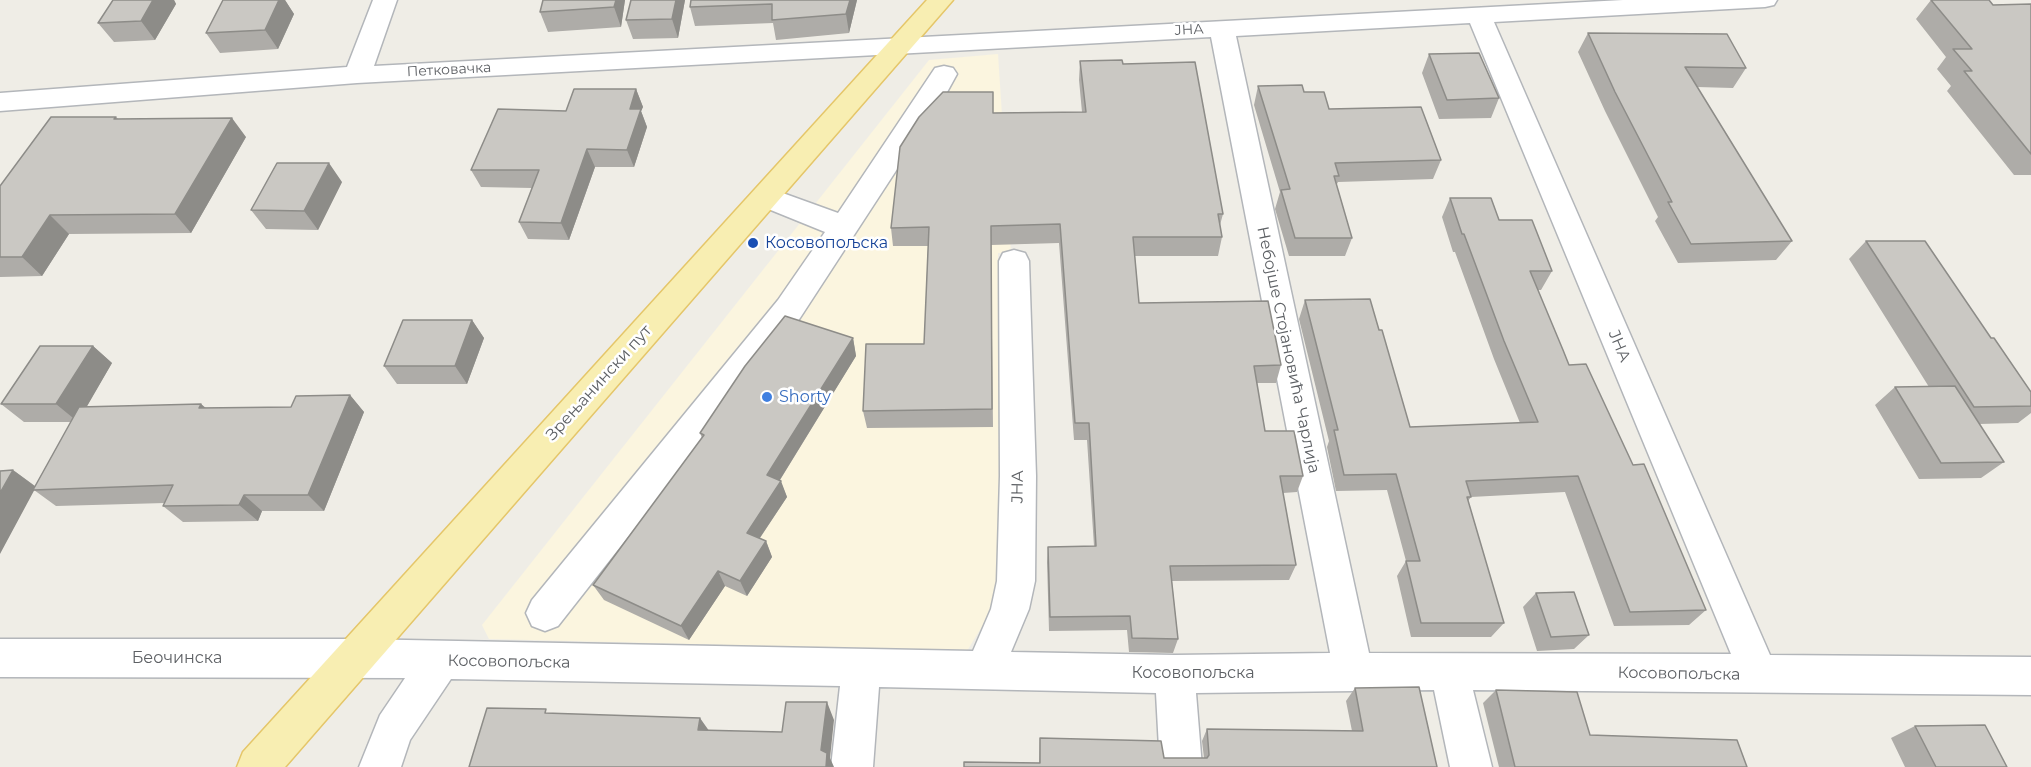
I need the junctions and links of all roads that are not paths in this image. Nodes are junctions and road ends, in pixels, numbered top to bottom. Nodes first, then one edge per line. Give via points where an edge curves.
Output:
1 (385, 0) edge
2 (941, 0) edge
3 (1766, 0) edge
4 (1479, 16) junction
5 (1222, 28) junction
6 (898, 47) junction
7 (944, 74) dead end
8 (357, 75) junction
9 (0, 102) edge
10 (765, 197) junction
11 (843, 227) junction
12 (1014, 261) dead end
13 (545, 613) dead end
14 (0, 658) edge
15 (355, 658) junction
16 (441, 661) junction
17 (861, 668) junction
18 (984, 670) junction
19 (1353, 671) junction
20 (1449, 671) junction
21 (1175, 674) junction
22 (1759, 675) junction
23 (2031, 676) edge
24 (258, 767) edge
25 (380, 767) edge
26 (852, 767) edge
27 (1181, 767) edge
28 (1472, 767) edge

1 - 8 street
2 - 6 main road, Зрењанински пут
3 - 4 street, ЈНА
4 - 5 street, ЈНА
4 - 22 street, ЈНА
5 - 6 street, ЈНА
5 - 19 street, Небојше Стојановића Чарлија
6 - 8 street, Петковачка
6 - 10 main road, Зрењанински пут
7 - 11 street
8 - 9 street, Петковачка
10 - 11 street
10 - 15 main road, Зрењанински пут
11 - 13 street via 789,309
12 - 18 street, ЈНА via 1016,581 1010,609
14 - 15 street, Беочинска
15 - 16 street, Косовопољска
15 - 24 main road, Зрењанински пут
16 - 17 street, Косовопољска
16 - 25 street via 394,729
17 - 18 street, Косовопољска
17 - 26 street
18 - 21 street, Косовопољска
19 - 20 street, Косовопољска
19 - 21 street, Косовопољска
20 - 22 street, Косовопољска
20 - 28 street
21 - 27 street
22 - 23 street, Косовопољска

